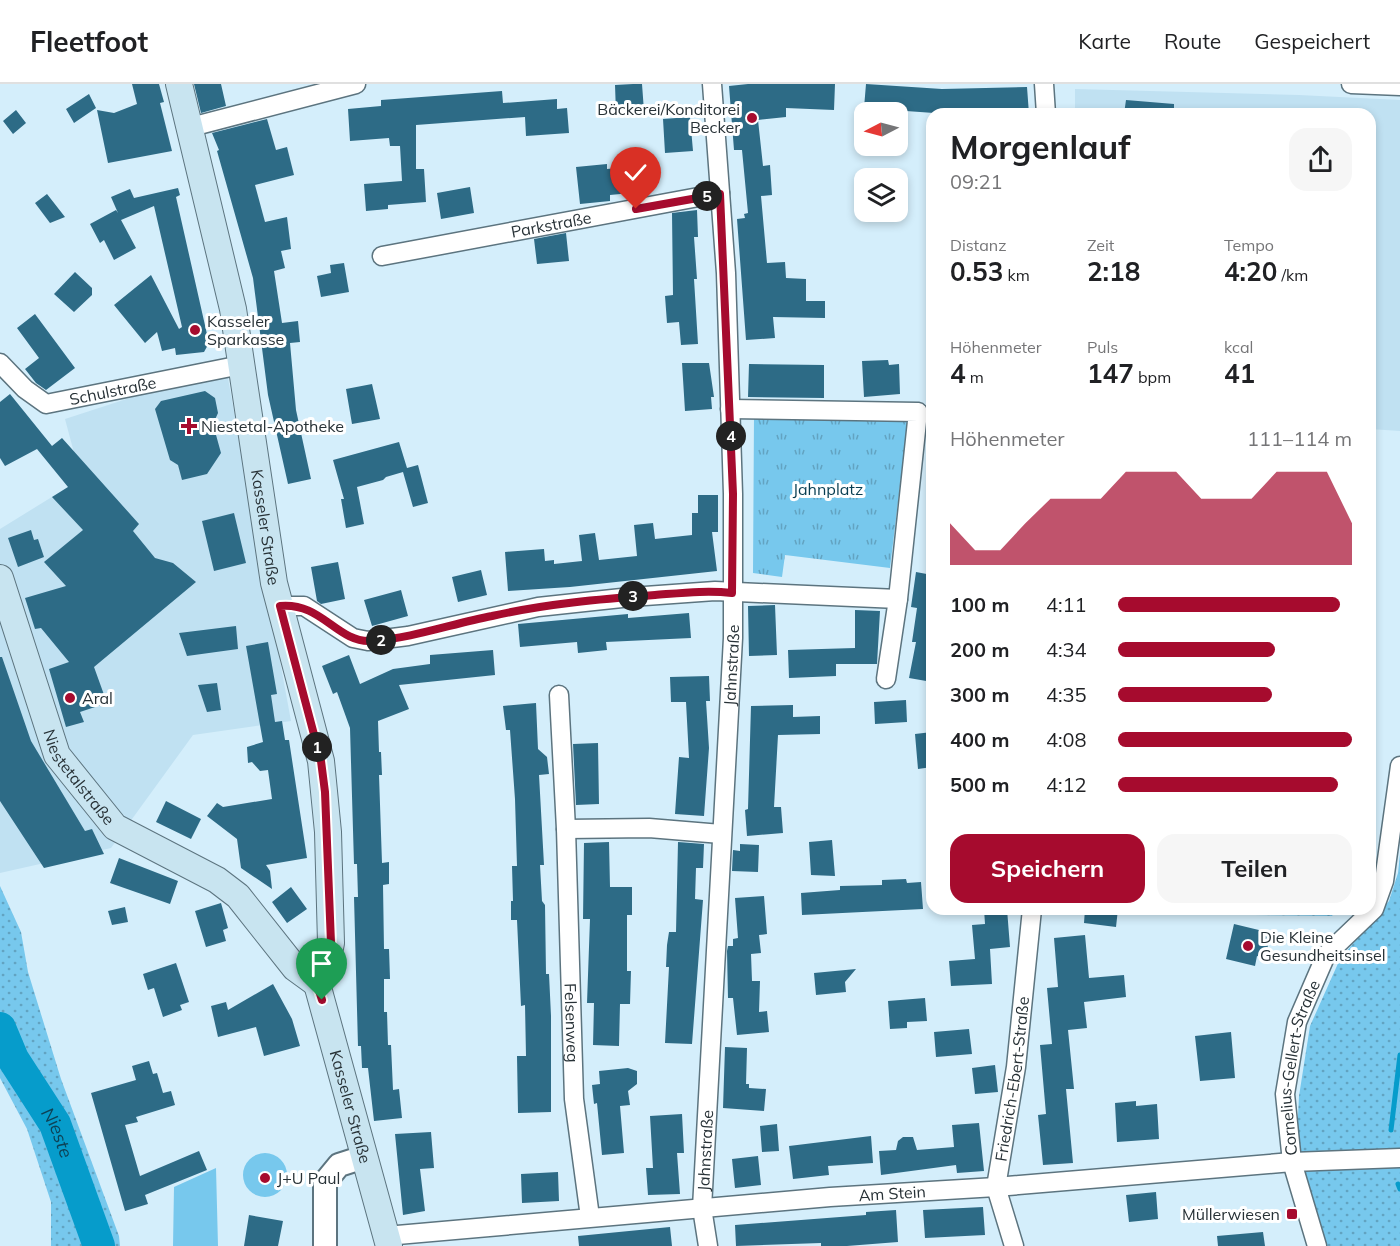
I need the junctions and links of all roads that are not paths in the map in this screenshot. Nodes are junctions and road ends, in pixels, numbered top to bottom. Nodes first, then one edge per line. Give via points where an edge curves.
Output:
1 (180, 84) edge
2 (356, 84) edge
3 (712, 84) edge
4 (1044, 84) edge
5 (1351, 84) edge
6 (1400, 86) edge
7 (1046, 108) edge
8 (191, 127) junction
9 (720, 194) junction
10 (382, 256) dead end
11 (0, 363) edge
12 (242, 365) junction
13 (730, 409) junction
14 (0, 578) edge
15 (732, 593) junction
16 (898, 599) junction
17 (280, 606) junction
18 (886, 679) dead end
19 (559, 695) dead end
20 (1400, 766) edge
21 (566, 829) junction
22 (721, 834) junction
23 (1376, 903) edge
24 (1031, 915) edge
25 (1368, 915) edge
26 (317, 984) junction
27 (364, 1157) junction
28 (1400, 1158) edge
29 (1292, 1162) junction
30 (996, 1187) junction
31 (702, 1208) junction
32 (590, 1217) junction
33 (387, 1241) edge
34 (325, 1246) edge
35 (708, 1246) edge
36 (1014, 1246) edge
37 (1317, 1246) edge

1 - 8 main road, Kasseler Straße
2 - 8 street
3 - 9 street, Jahnstraße
4 - 7 street
5 - 6 street
8 - 12 main road, Kasseler Straße
9 - 10 street, Parkstraße
9 - 13 street, Jahnstraße
11 - 12 street, Schulstraße via 46,404
12 - 17 main road, Kasseler Straße
13 - 15 street, Jahnstraße
13 - 16 street via 918,412
14 - 26 main road, Niestetalstraße via 57,755 115,827 217,880 238,896 295,968
15 - 16 street
15 - 17 street via 662,594 538,607 368,641 354,638 304,606
15 - 22 street, Jahnstraße via 733,638
16 - 18 street
17 - 26 main road, Kasseler Straße via 321,761 325,792 331,943 325,971
19 - 21 street, Felsenweg
20 - 23 street, Cornelius-Gellert-Straße via 1384,881
21 - 22 street via 649,828
21 - 32 street, Felsenweg via 574,1099
22 - 31 street, Jahnstraße
24 - 30 street, Friedrich-Ebert-Straße via 1016,1067
25 - 29 street, Cornelius-Gellert-Straße via 1326,955 1297,1022 1285,1094
26 - 27 main road, Kasseler Straße
27 - 33 main road, Kasseler Straße
27 - 34 street via 339,1165 325,1182
28 - 29 street, Am Stein
29 - 30 street, Am Stein
29 - 37 street, Cornelius-Gellert-Straße
30 - 31 street, Am Stein
30 - 36 street, Friedrich-Ebert-Straße
31 - 32 street, Am Stein
31 - 35 street, Jahnstraße
32 - 33 street, Am Stein

